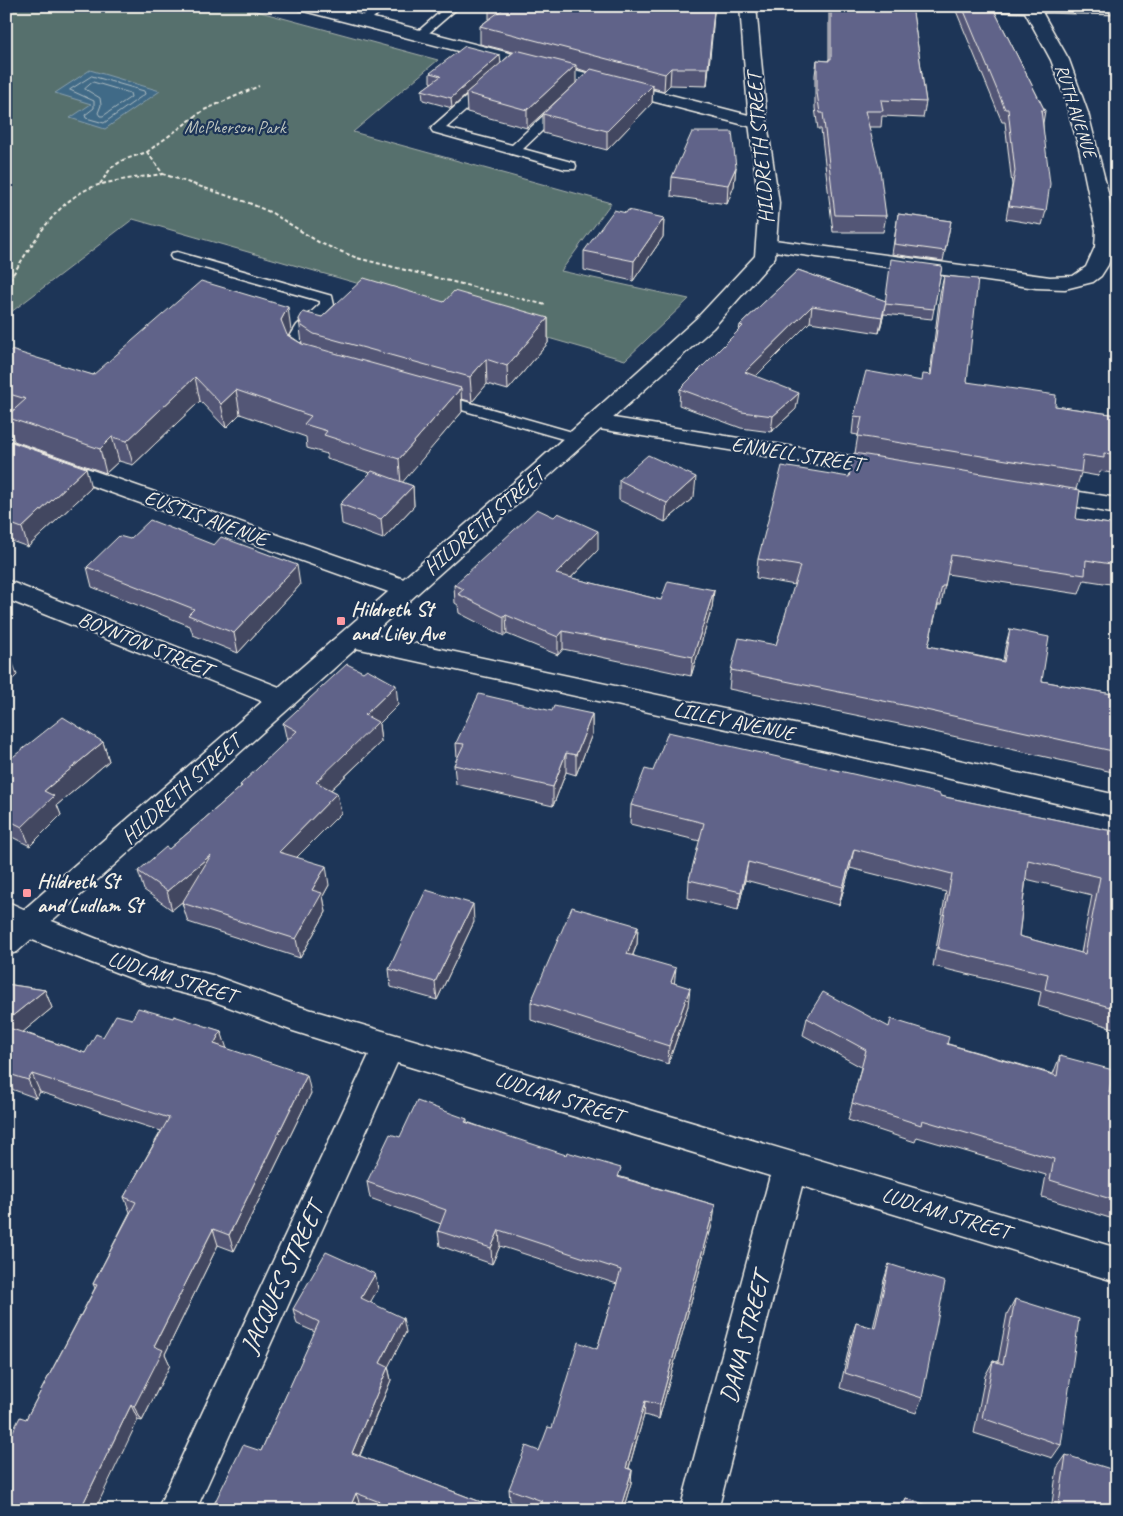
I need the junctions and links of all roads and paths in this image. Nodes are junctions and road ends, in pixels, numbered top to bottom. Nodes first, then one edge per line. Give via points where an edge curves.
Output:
1 (306, 6) edge
2 (381, 6) edge
3 (454, 6) edge
4 (748, 6) edge
5 (986, 6) edge
6 (1031, 7) edge
7 (1117, 9) edge
8 (363, 21) junction
9 (419, 36) junction
10 (515, 60) junction
11 (589, 80) junction
12 (259, 86) dead end
13 (758, 123) junction
14 (514, 150) junction
15 (147, 152) junction
16 (570, 166) dead end
17 (163, 174) junction
18 (100, 184) junction
19 (767, 245) junction
20 (178, 256) dead end
21 (6, 285) edge
22 (546, 305) dead end
23 (320, 365) edge
24 (425, 395) edge
25 (595, 422) junction
26 (577, 438) junction
27 (6, 447) edge
28 (910, 472) edge
29 (1018, 490) edge
30 (1117, 506) edge
31 (6, 589) edge
32 (406, 589) junction
33 (351, 638) junction
34 (283, 699) junction
35 (1117, 806) edge
36 (13, 927) edge
37 (389, 1046) junction
38 (790, 1166) junction
39 (1117, 1265) edge
40 (176, 1510) edge
41 (699, 1510) edge

1 - 8 street
2 - 8 lane
3 - 9 lane
4 - 13 street, HILDRETH STREET
5 - 6 street
6 - 7 street
6 - 19 street, RUTH AVENUE via 1059,60 1091,151 1105,246 1089,276 1061,284 1036,282
8 - 9 street
9 - 10 street
10 - 11 street
10 - 14 lane via 437,129
11 - 13 street
11 - 14 lane
12 - 15 path via 204,110
13 - 19 street, HILDRETH STREET via 769,203
14 - 16 lane
15 - 17 path
15 - 18 path via 110,168
17 - 18 path
17 - 22 path via 272,213 335,250
18 - 21 path via 65,202 54,212
19 - 25 street, HILDRETH STREET via 765,257 705,323
20 - 23 lane via 327,299 327,305 302,328 292,343 297,354
24 - 26 lane
25 - 26 street, HILDRETH STREET
25 - 28 street, ENNELL STREET
26 - 32 street, HILDRETH STREET
27 - 32 street, EUSTIS AVENUE
29 - 30 street
31 - 34 street, BOYNTON STREET
32 - 33 street, HILDRETH STREET
33 - 34 street, HILDRETH STREET
33 - 35 street, LILLEY AVENUE
34 - 36 street, HILDRETH STREET
36 - 37 street, LUDLAM STREET
37 - 38 street, LUDLAM STREET
37 - 40 street, JACQUES STREET
38 - 39 street, LUDLAM STREET
38 - 41 street, DANA STREET

